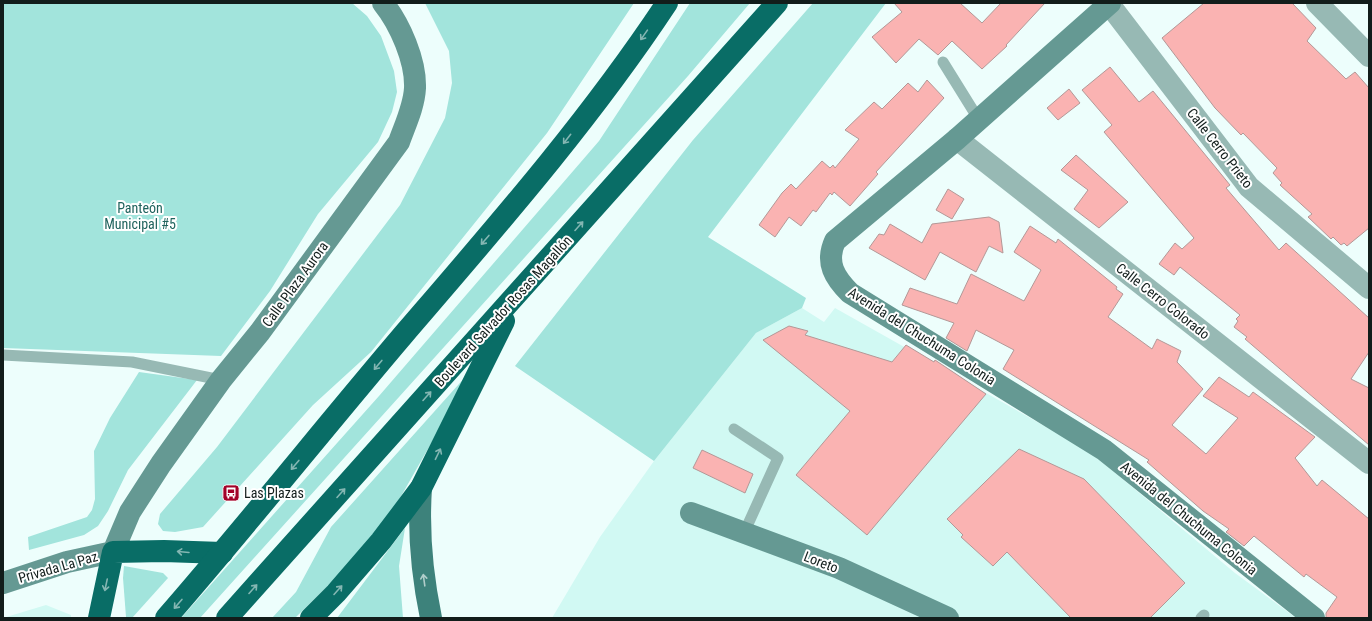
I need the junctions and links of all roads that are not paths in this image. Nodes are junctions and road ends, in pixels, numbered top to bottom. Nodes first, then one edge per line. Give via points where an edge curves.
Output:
1 (383, 3) edge
2 (667, 3) edge
3 (777, 3) edge
4 (1110, 3) edge
5 (1316, 3) edge
6 (1369, 56) edge
7 (943, 62) dead end
8 (979, 120) junction
9 (957, 139) junction
10 (1369, 288) edge
11 (515, 298) junction
12 (3, 355) edge
13 (221, 380) junction
14 (734, 429) dead end
15 (1369, 463) edge
16 (421, 488) junction
17 (691, 513) dead end
18 (744, 533) junction
19 (113, 552) junction
20 (222, 553) junction
21 (3, 584) edge
22 (99, 617) edge
23 (166, 618) edge
24 (227, 618) edge
25 (311, 618) edge
26 (432, 618) edge
27 (948, 618) edge
28 (1314, 618) edge

1 - 13 street, Calle Plaza Aurora via 394,17 403,36 411,59 415,88 399,142 260,332
2 -> 20 highway via 615,78 522,198 403,335
11 -> 3 highway, Boulevard Salvador Rosas Magallón
4 - 8 street, Avenida del Chuchuma Colonia
4 - 10 street, Calle Cerro Prieto via 1249,187
5 - 6 street
7 - 8 lane
8 - 9 street, Avenida del Chuchuma Colonia
9 - 15 street, Calle Cerro Colorado
9 - 28 street, Avenida del Chuchuma Colonia via 835,241 830,260 832,271 840,283 850,293 1104,450
16 -> 11 highway
24 -> 11 highway, Boulevard Salvador Rosas Magallón
12 - 13 lane via 132,362
13 - 19 street, Calle Plaza Aurora via 130,512
14 - 18 lane via 778,458
25 -> 16 highway via 381,540
26 -> 16 main road via 421,555
17 - 18 street, Loreto
18 - 27 street, Loreto via 839,568
20 -> 19 highway
19 - 21 street, Privada La Paz via 68,562
19 -> 22 highway
20 -> 23 highway

